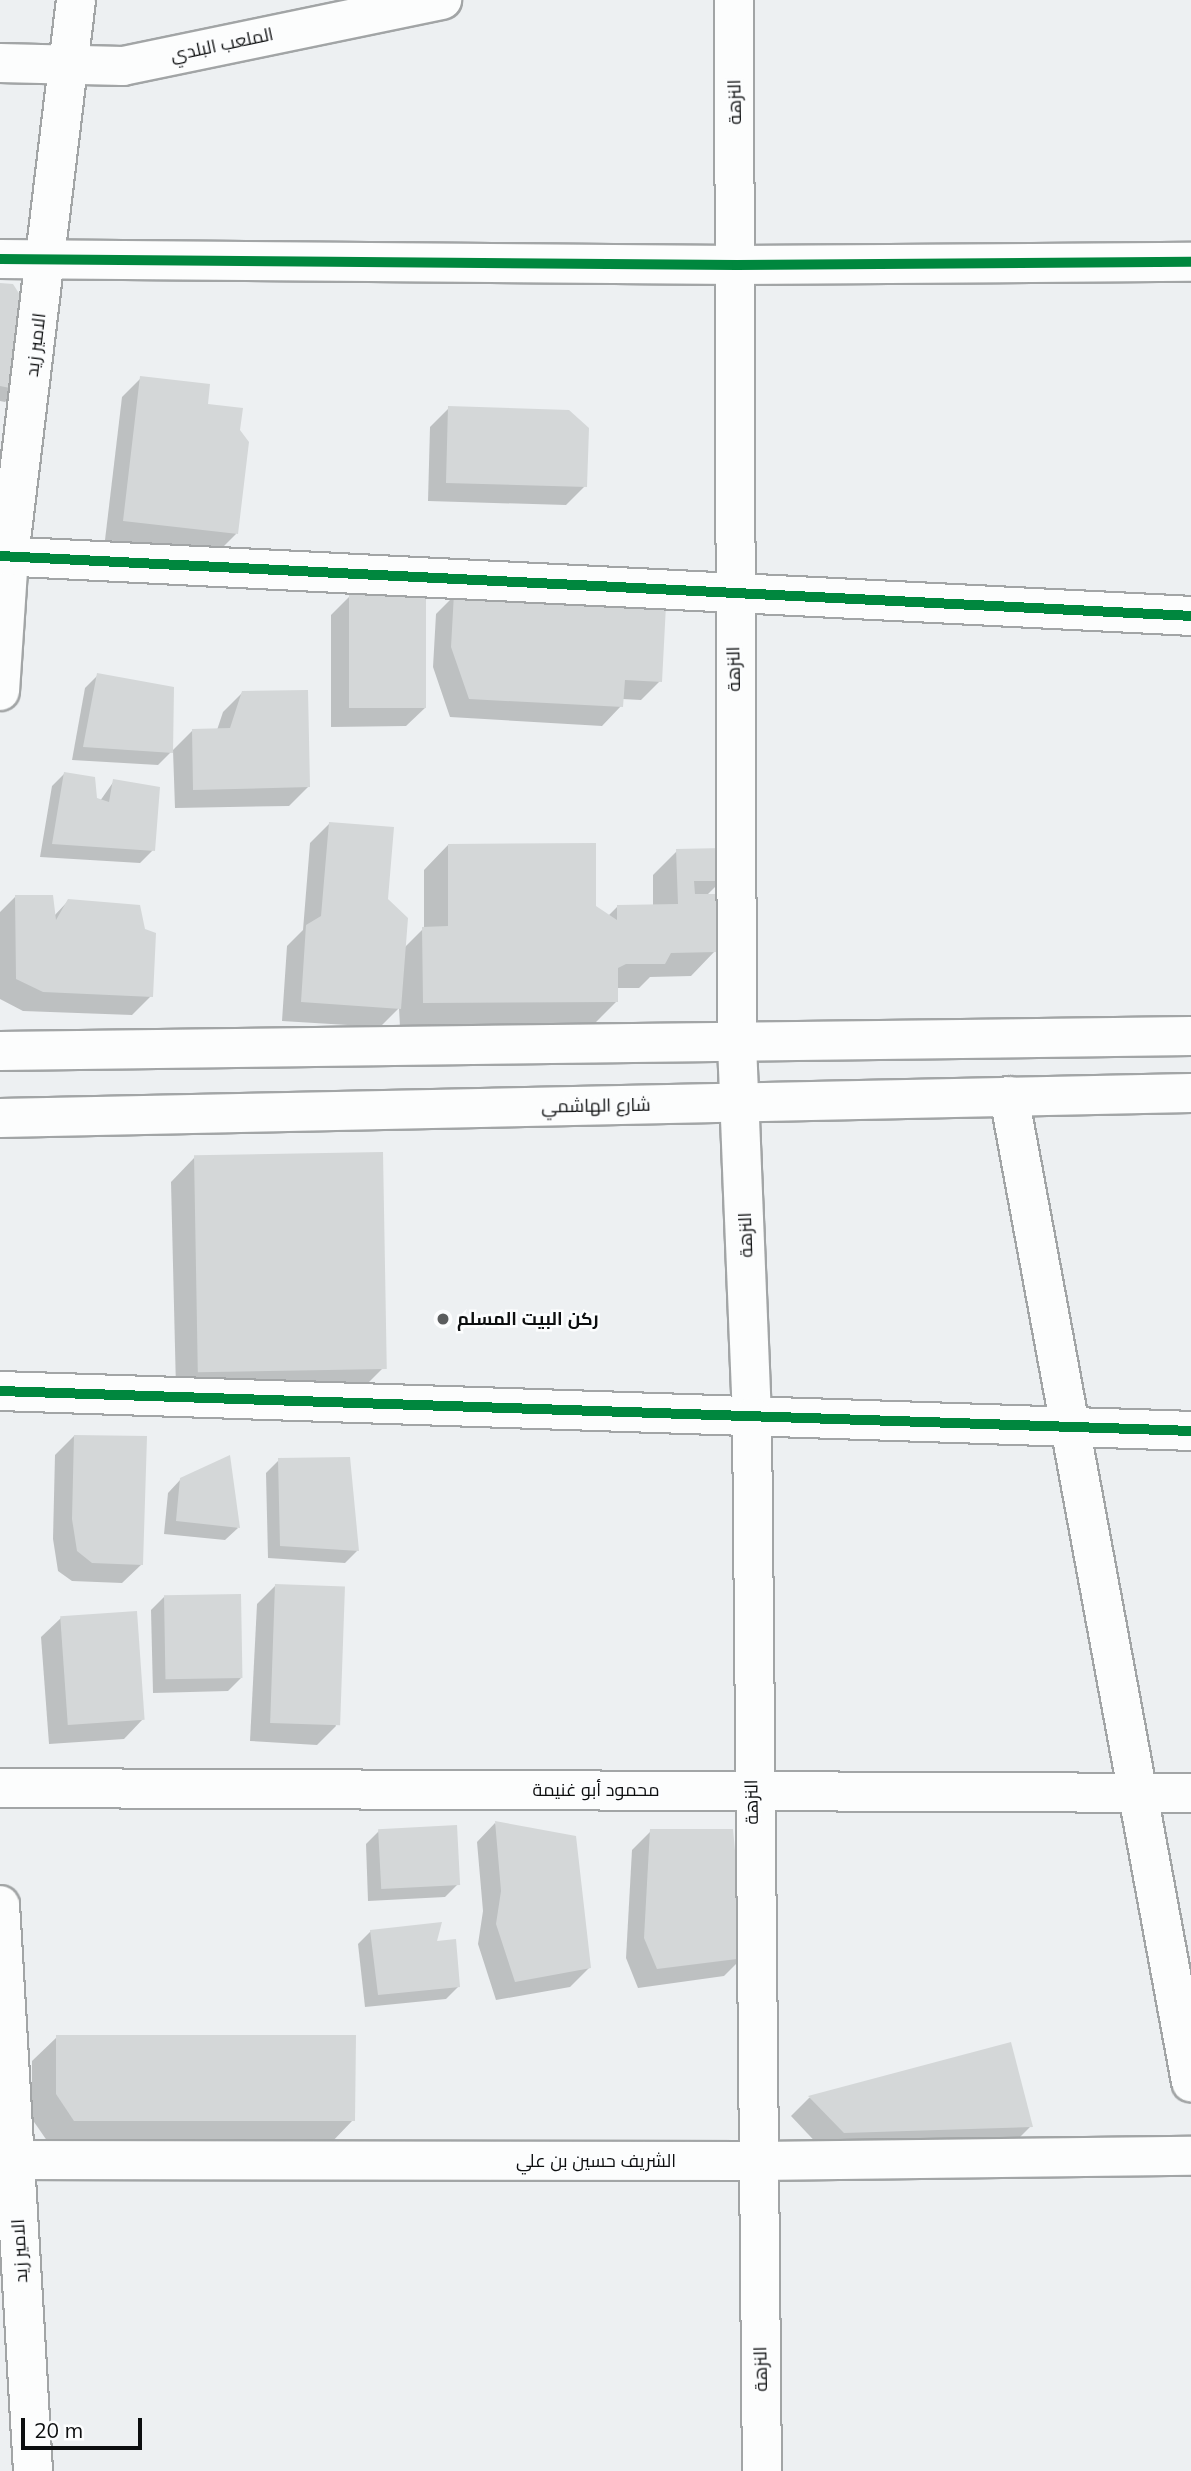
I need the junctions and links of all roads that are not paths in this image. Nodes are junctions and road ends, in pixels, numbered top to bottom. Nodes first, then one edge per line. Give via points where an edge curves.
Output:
1 (76, 0) edge
2 (442, 0) edge
3 (734, 0) edge
4 (0, 63) edge
5 (70, 67) junction
6 (0, 258) edge
7 (47, 258) junction
8 (1191, 262) edge
9 (737, 265) junction
10 (5, 556) edge
11 (733, 592) junction
12 (1191, 616) edge
13 (0, 691) edge
14 (1191, 1036) edge
15 (737, 1044) junction
16 (0, 1051) edge
17 (1191, 1093) edge
18 (1009, 1096) junction
19 (741, 1103) junction
20 (0, 1118) edge
21 (0, 1391) edge
22 (752, 1417) junction
23 (1070, 1428) junction
24 (1191, 1431) edge
25 (0, 1788) edge
26 (752, 1791) junction
27 (1138, 1792) junction
28 (1191, 1793) edge
29 (0, 1905) edge
30 (1191, 2082) edge
31 (1191, 2156) edge
32 (7, 2160) edge
33 (758, 2161) junction
34 (33, 2471) edge
35 (762, 2471) edge

1 - 5 street, الامير زيد
2 - 5 street, الملعب البلدي via 122,66
3 - 9 street, النزهة
4 - 5 street, الملعب البلدي
5 - 7 street, الامير زيد
6 - 7 street
7 - 9 street
7 - 10 street, الامير زيد
8 - 9 street
9 - 11 street, النزهة
10 - 11 street
10 - 13 street, الامير زيد
11 - 12 street
11 - 15 street, النزهة
14 - 15 street
15 - 16 street
15 - 19 street, النزهة
17 - 18 street, شارع الهاشمي
18 - 19 street, شارع الهاشمي
18 - 23 street
19 - 20 street, شارع الهاشمي
19 - 22 street, النزهة
21 - 22 street
22 - 23 street
22 - 26 street, النزهة
23 - 24 street
23 - 27 street
25 - 26 street, محمود أبو غنيمة
26 - 27 street, محمود أبو غنيمة
26 - 33 street, النزهة
27 - 28 street, محمود أبو غنيمة
27 - 30 street
29 - 32 street, الامير زيد
31 - 33 street, الشريف حسين بن علي
32 - 33 street, الشريف حسين بن علي
32 - 34 street, الامير زيد
33 - 35 street, النزهة

